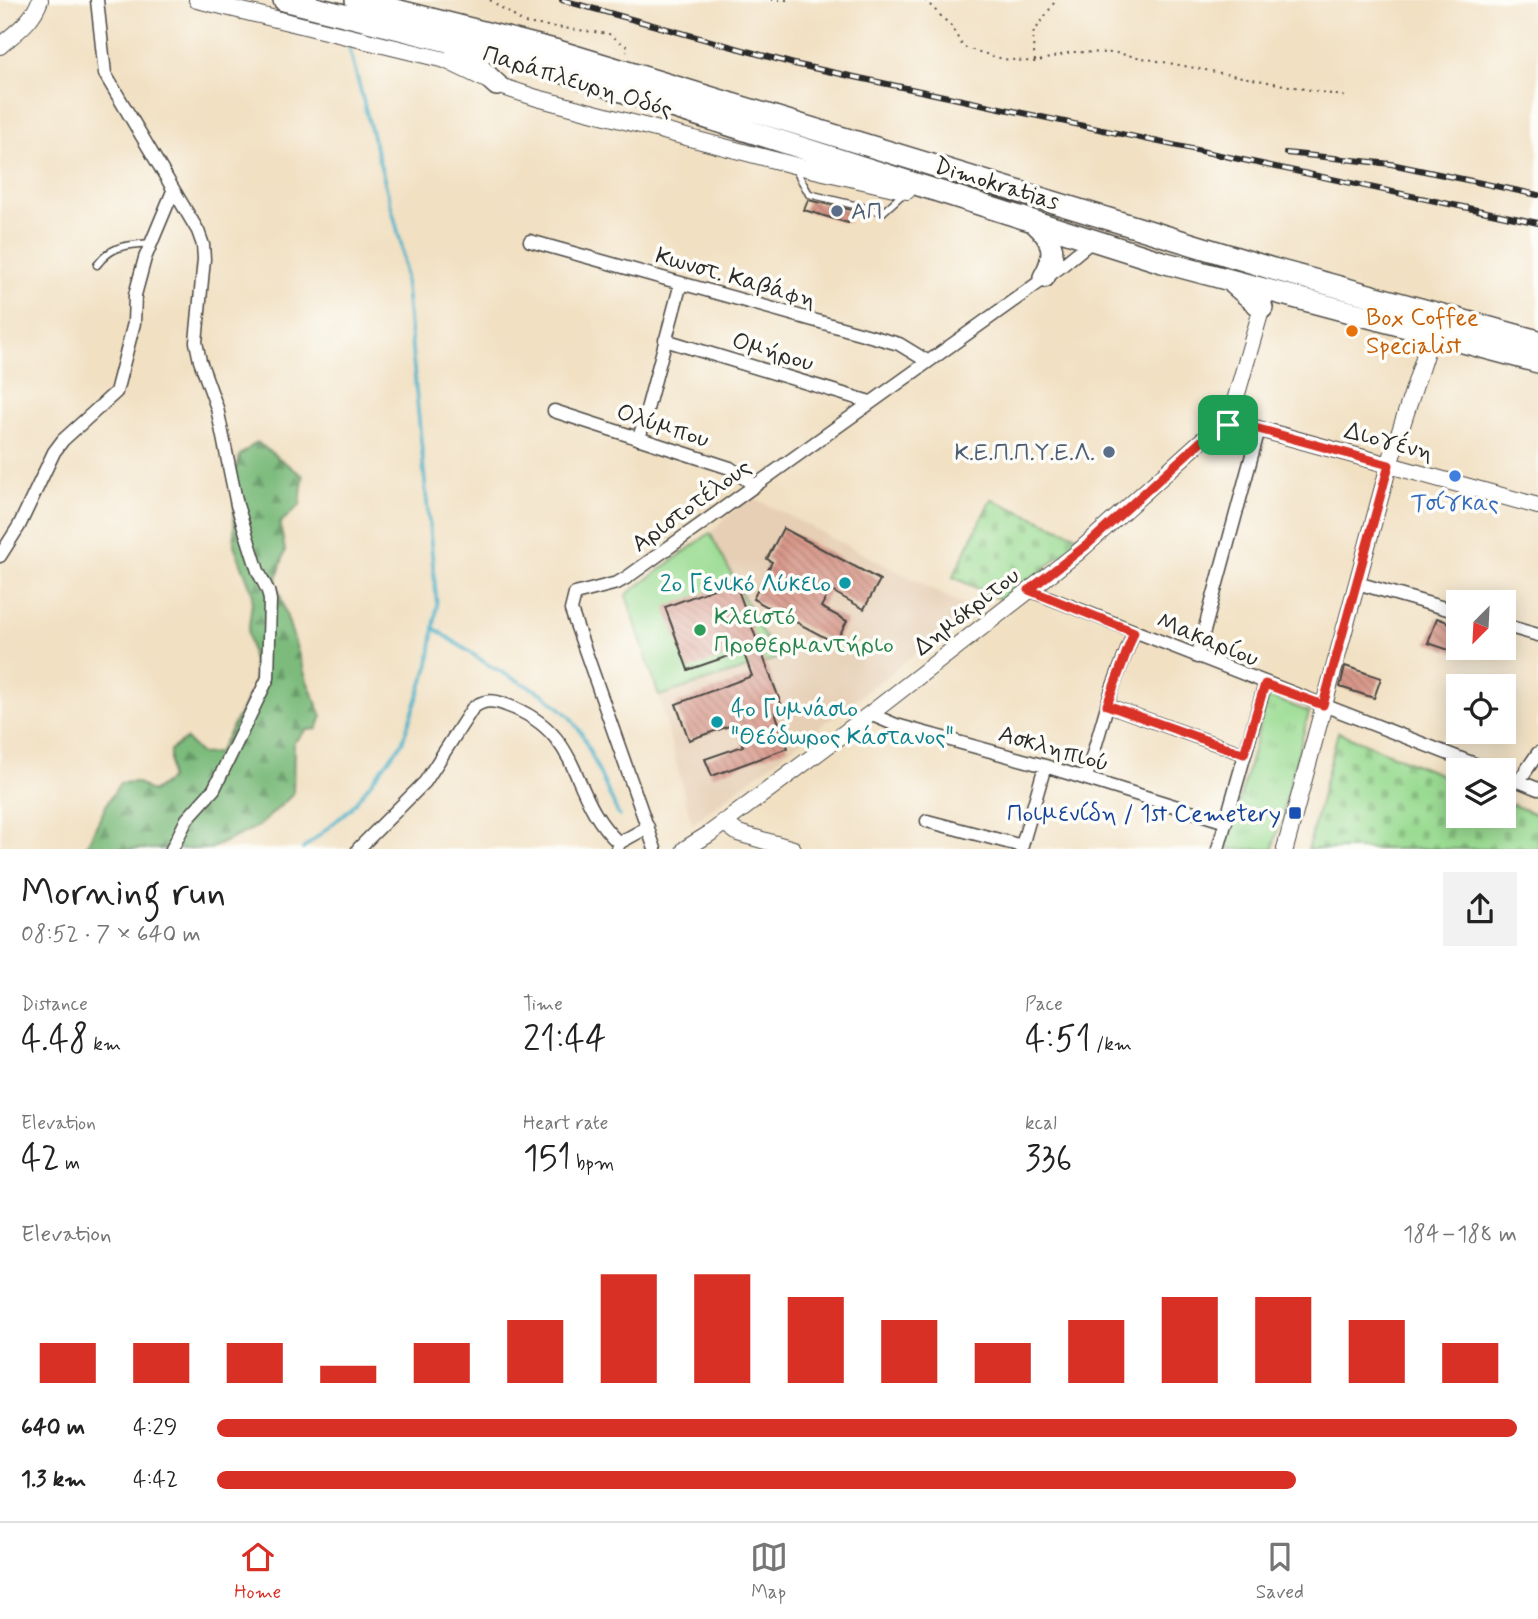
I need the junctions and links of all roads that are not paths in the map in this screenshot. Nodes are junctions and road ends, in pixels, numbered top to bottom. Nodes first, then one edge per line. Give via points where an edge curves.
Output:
1 (40, 0) edge
2 (97, 0) edge
3 (284, 0) edge
4 (356, 0) edge
5 (203, 1) edge
6 (447, 41) junction
7 (0, 46) edge
8 (497, 85) joint
9 (793, 165) junction
10 (173, 191) junction
11 (907, 191) junction
12 (959, 199) junction
13 (1035, 223) junction
14 (530, 241) dead end
15 (1092, 241) junction
16 (150, 243) junction
17 (97, 265) dead end
18 (1273, 269) junction
19 (1045, 277) junction
20 (681, 283) junction
21 (1264, 299) junction
22 (1432, 333) junction
23 (665, 340) junction
24 (1538, 341) edge
25 (927, 361) junction
26 (1538, 362) edge
27 (870, 402) junction
28 (554, 411) dead end
29 (1228, 425) junction
30 (1259, 429) junction
31 (639, 439) junction
32 (1389, 465) junction
33 (754, 485) junction
34 (1538, 506) edge
35 (0, 556) edge
36 (1357, 583) junction
37 (1029, 590) junction
38 (1446, 609) edge
39 (1516, 629) edge
40 (1134, 632) junction
41 (1538, 635) edge
42 (1197, 657) junction
43 (1265, 684) junction
44 (1107, 705) junction
45 (1323, 705) junction
46 (870, 714) junction
47 (1538, 753) edge
48 (1244, 754) junction
49 (1459, 758) edge
50 (1045, 766) junction
51 (1086, 778) junction
52 (1516, 780) edge
53 (1519, 781) junction
54 (1538, 789) edge
55 (927, 821) dead end
56 (723, 822) junction
57 (1226, 822) junction
58 (648, 827) junction
59 (618, 846) edge
60 (689, 848) edge
61 (1022, 848) edge
62 (172, 849) edge
63 (358, 849) edge
64 (655, 849) edge
65 (793, 849) edge
66 (1218, 849) edge
67 (1285, 849) edge

1 - 7 street via 28,23
2 - 10 street via 105,74
3 - 6 highway
4 - 6 highway
5 - 6 street, Παράπλευρη Οδός
6 - 8 highway
6 - 12 highway, Dimokratias via 560,71
6 - 18 highway, Dimokratias via 558,51
8 - 9 street, Παράπλευρη Οδός
9 - 11 street, Παράπλευρη Οδός
9 - 11 lane via 809,194 883,212
10 - 16 street
10 - 62 street via 203,245 196,342 217,408 237,505 271,609 268,678 214,789 187,819
11 - 12 highway
12 - 13 highway, Dimokratias
13 - 15 highway, Dimokratias
13 - 19 highway via 1053,248
14 - 20 street, Κωνστ. Καβάφη
15 - 19 street, Αριστοτέλους
15 - 21 highway, Dimokratias via 1226,279
16 - 17 lane via 115,248
16 - 35 street via 116,392 54,452
18 - 21 street
18 - 24 highway, Dimokratias
19 - 25 street, Αριστοτέλους
20 - 23 street
20 - 25 street, Κωνστ. Καβάφη via 899,344
21 - 22 highway
21 - 29 street
22 - 26 highway
22 - 32 street
23 - 27 street, Ομήρου
23 - 31 street
25 - 27 street, Αριστοτέλους
27 - 33 street, Αριστοτέλους
28 - 31 street, Ολύμπου
29 - 30 street, Διογένη
29 - 37 street, Δημόκριτου via 1210,433 1082,549
30 - 32 street, Διογένη
30 - 42 street
31 - 33 street, Ολύμπου via 730,468
32 - 34 street, Διογένη
32 - 36 street
33 - 58 street, Αριστοτέλους via 626,578 575,594 572,601 571,610
36 - 38 street
36 - 45 street
37 - 40 street, Μακαρίου
37 - 46 street, Δημόκριτου
39 - 41 street
40 - 42 street, Μακαρίου
40 - 44 street
42 - 43 street, Μακαρίου
43 - 45 street, Μακαρίου
43 - 48 street
44 - 48 street
44 - 51 street
45 - 49 street, Μακαρίου
45 - 67 street
46 - 50 street, Ασκληπιού
46 - 56 street, Δημόκριτου
47 - 53 street
48 - 57 street
50 - 51 street, Ασκληπιού
50 - 61 street
51 - 57 street, Ασκληπιού
52 - 53 street
53 - 54 street
55 - 61 street
56 - 60 street, Δημόκριτου
56 - 65 street via 738,832
57 - 66 street
58 - 59 street
58 - 64 street, Αριστοτέλους
59 - 63 street via 548,729 515,708 488,701 472,709 425,782

